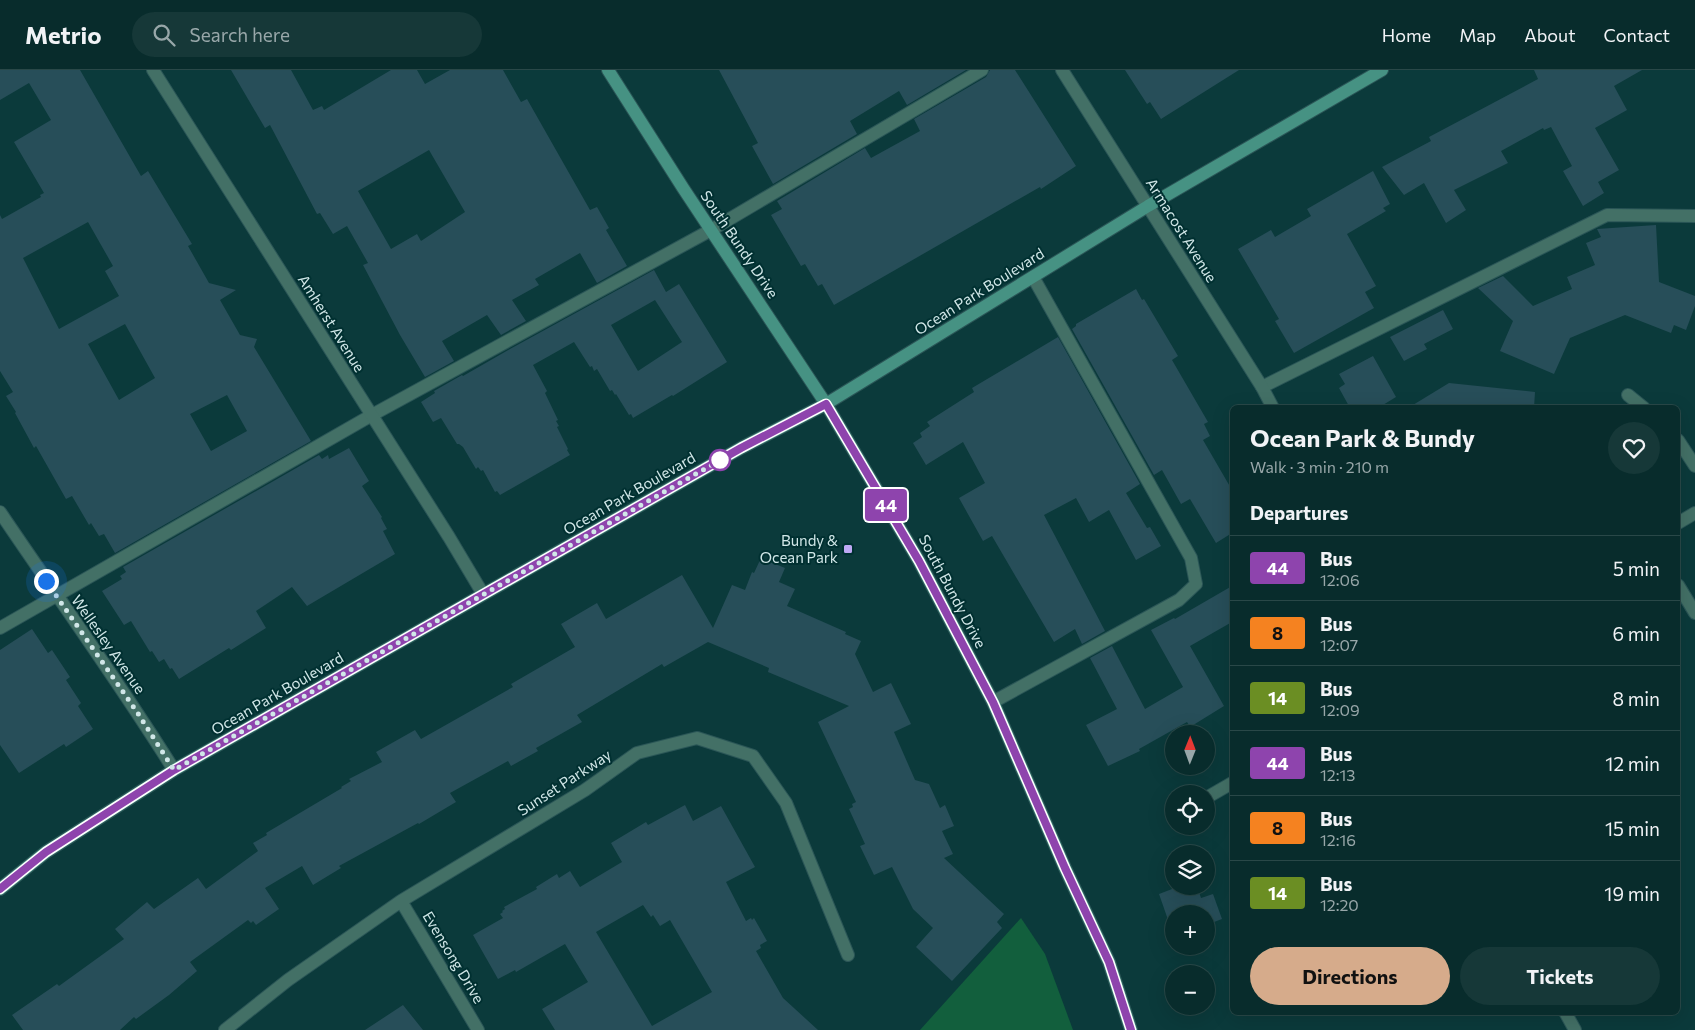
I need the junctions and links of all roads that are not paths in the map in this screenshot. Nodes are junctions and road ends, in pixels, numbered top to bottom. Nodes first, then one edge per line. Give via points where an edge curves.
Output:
1 (152, 70) edge
2 (608, 70) edge
3 (982, 70) edge
4 (1062, 70) edge
5 (1382, 70) edge
6 (1148, 206) junction
7 (1695, 216) edge
8 (711, 230) junction
9 (1033, 277) junction
10 (1262, 387) junction
11 (1628, 395) dead end
12 (826, 404) junction
13 (1271, 405) edge
14 (1640, 405) edge
15 (372, 415) junction
16 (1680, 443) edge
17 (1695, 466) edge
18 (0, 512) edge
19 (1695, 513) edge
20 (1680, 522) edge
21 (1680, 588) edge
22 (483, 594) junction
23 (56, 595) junction
24 (1695, 613) edge
25 (0, 628) edge
26 (993, 702) junction
27 (174, 770) junction
28 (1230, 784) edge
29 (1215, 793) edge
30 (0, 889) edge
31 (401, 902) junction
32 (848, 955) dead end
33 (1567, 1015) edge
34 (225, 1030) edge
35 (478, 1030) edge
36 (1131, 1030) edge
37 (1576, 1030) edge

1 - 15 street, Amherst Avenue
2 - 8 main road, South Bundy Drive
3 - 8 street
4 - 6 street, Armacost Avenue
5 - 6 main road, Ocean Park Boulevard
6 - 9 main road, Ocean Park Boulevard
6 - 10 street, Armacost Avenue
7 - 10 street via 1607,215
8 - 12 main road, South Bundy Drive
8 - 15 street
9 - 12 main road, Ocean Park Boulevard
9 - 26 street via 1191,558 1196,584 1179,600
10 - 13 street, Armacost Avenue
11 - 14 street
12 - 22 main road, Ocean Park Boulevard via 741,448
12 - 26 main road, South Bundy Drive via 919,561
15 - 22 street, Amherst Avenue
15 - 23 street
16 - 17 street
18 - 23 street, Wellesley Avenue
19 - 20 street
21 - 24 street
22 - 27 main road, Ocean Park Boulevard
23 - 25 street
23 - 27 street, Wellesley Avenue
26 - 36 main road, South Bundy Drive via 1109,962
27 - 30 main road, Ocean Park Boulevard via 46,852
28 - 29 street
31 - 32 street, Sunset Parkway via 586,790 637,753 697,738 754,756 786,803
31 - 34 street, Sunset Parkway via 288,980
31 - 35 street, Evensong Drive
33 - 37 street

